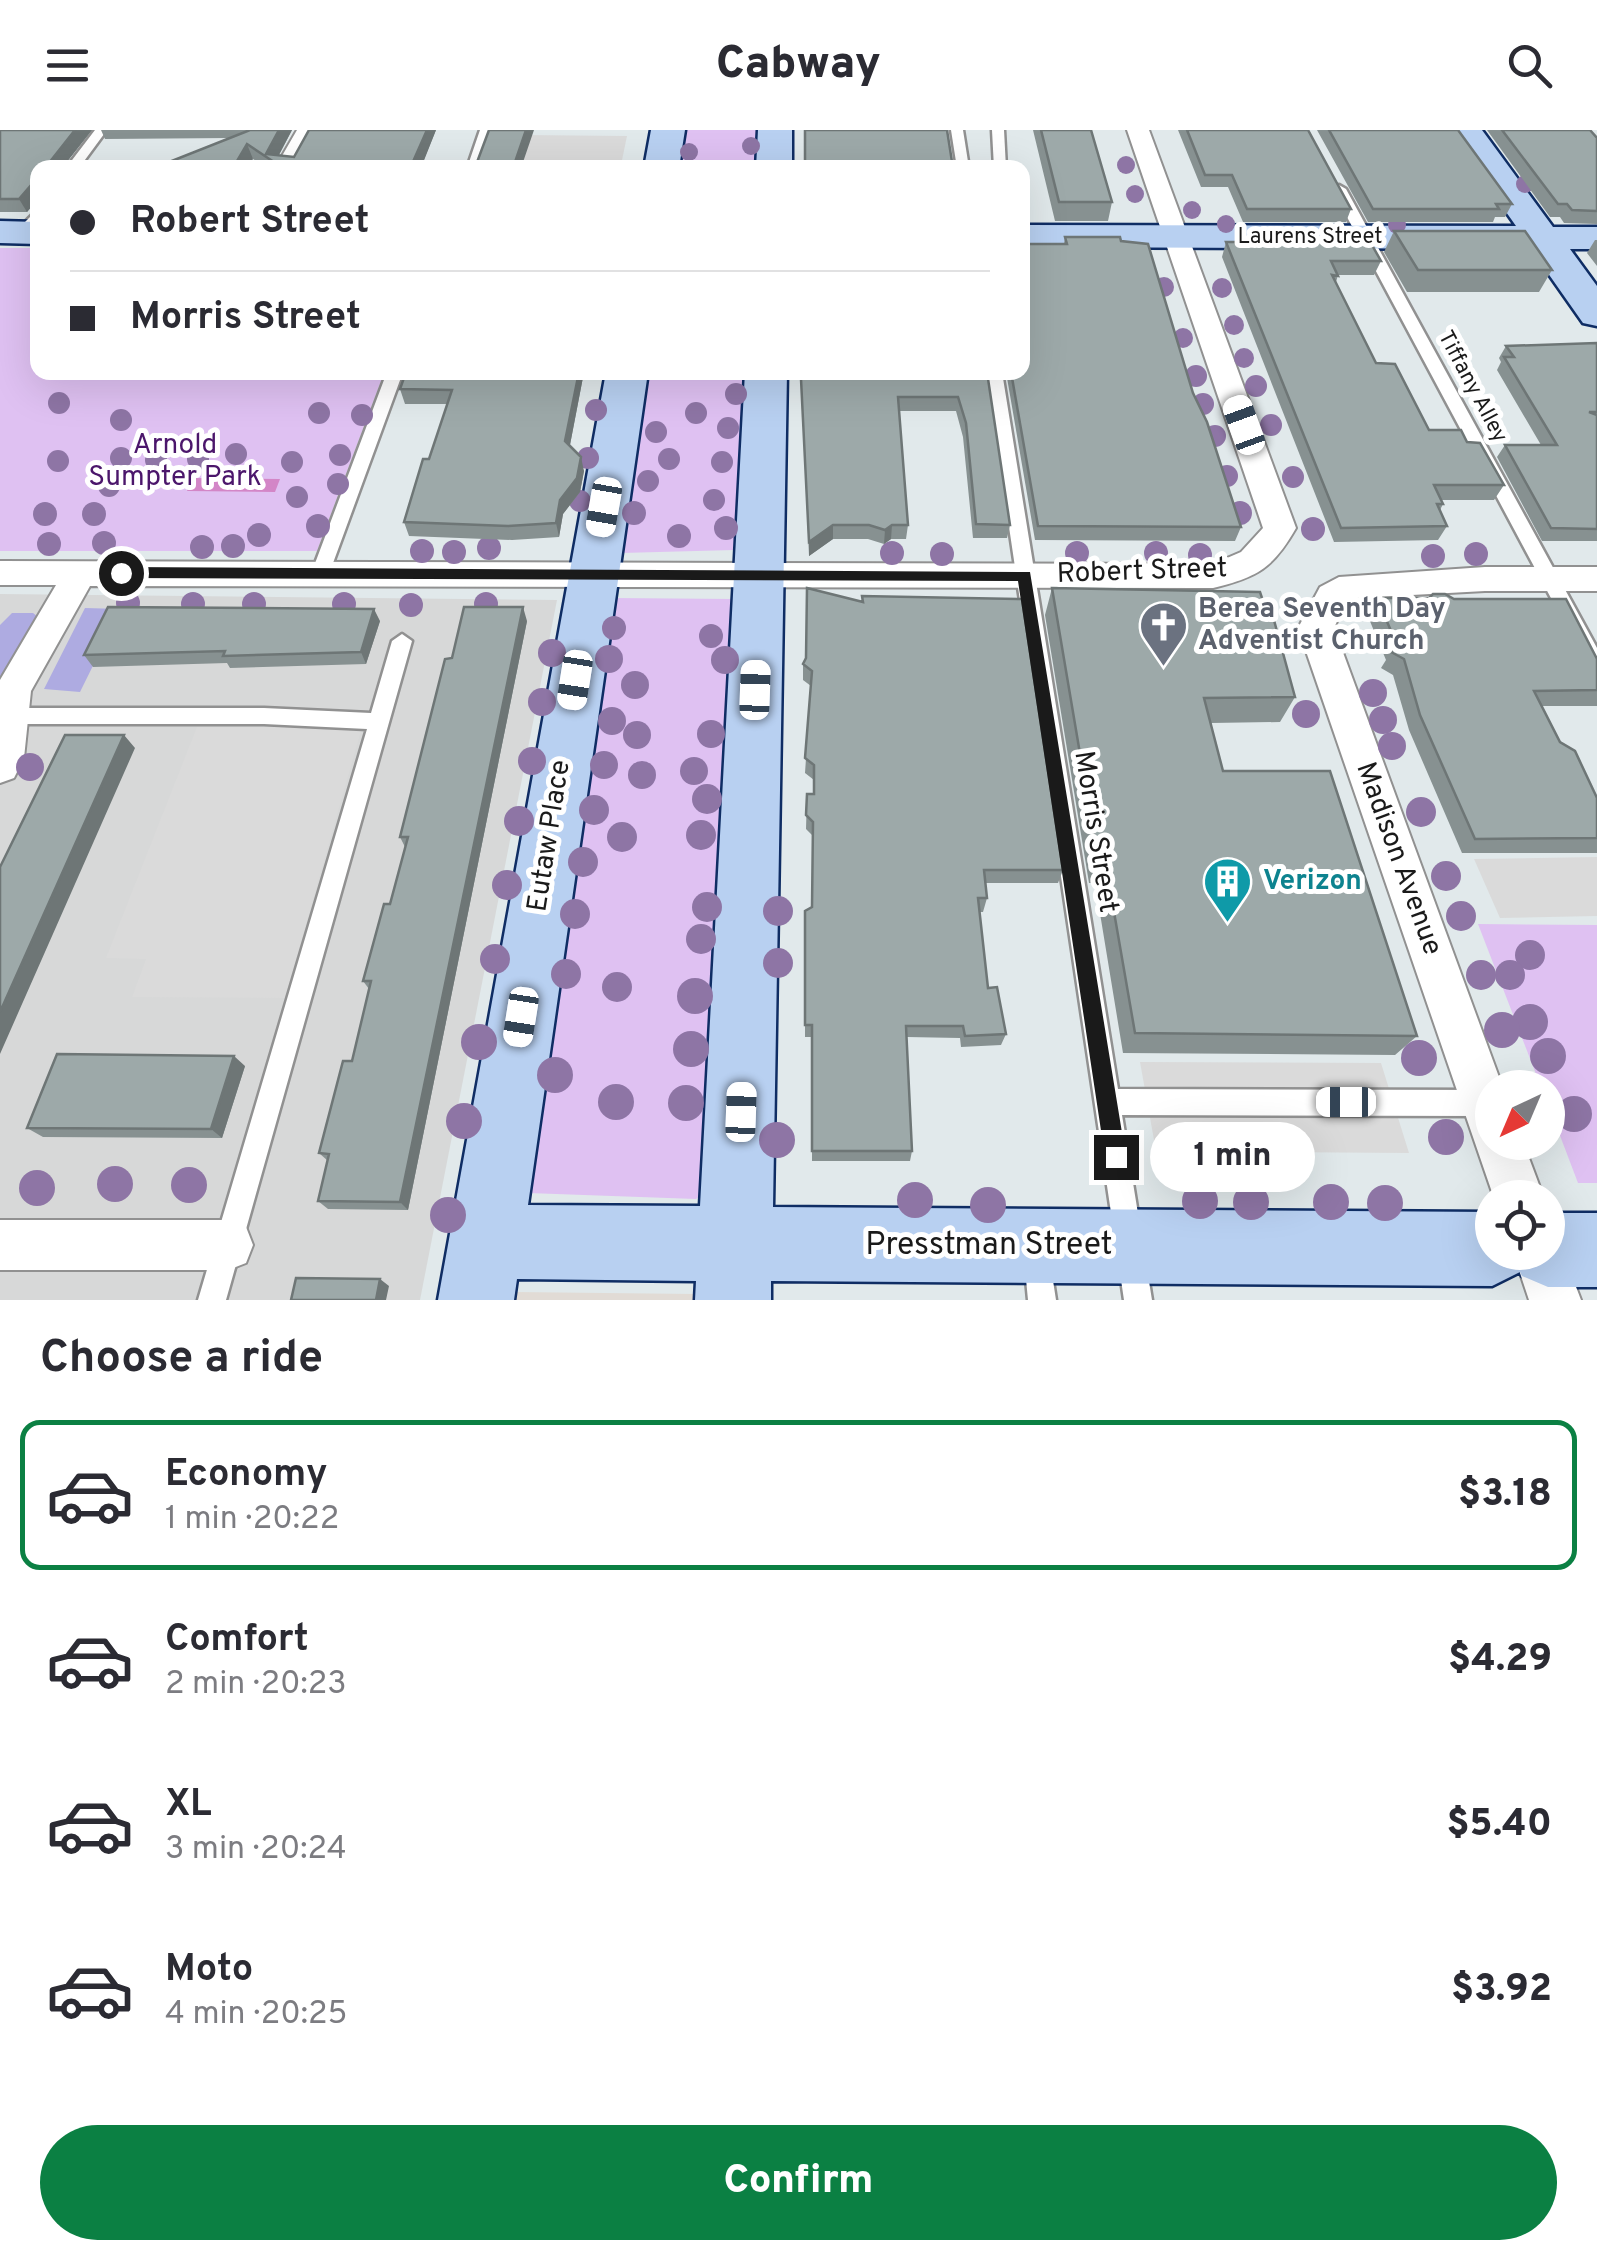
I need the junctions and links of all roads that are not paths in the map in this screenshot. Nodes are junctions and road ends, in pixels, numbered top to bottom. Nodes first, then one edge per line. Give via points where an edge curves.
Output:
1 (101, 130) edge
2 (486, 130) edge
3 (668, 130) edge
4 (775, 130) edge
5 (957, 130) edge
6 (998, 130) edge
7 (1138, 130) edge
8 (1465, 130) edge
9 (78, 160) edge
10 (476, 160) edge
11 (662, 160) edge
12 (774, 160) edge
13 (961, 160) edge
14 (1000, 160) edge
15 (1332, 175) edge
16 (1030, 236) edge
17 (1176, 237) junction
18 (1366, 238) junction
19 (1542, 238) junction
20 (1597, 238) edge
21 (1597, 314) edge
22 (391, 380) edge
23 (625, 380) edge
24 (766, 380) edge
25 (995, 380) edge
26 (81, 572) junction
27 (320, 574) junction
28 (592, 574) junction
29 (759, 575) junction
30 (1025, 576) junction
31 (1550, 579) junction
32 (1597, 580) edge
33 (5, 581) edge
34 (402, 640) dead end
35 (1597, 666) edge
36 (5, 716) edge
37 (379, 722) junction
38 (0, 767) edge
39 (1475, 1075) edge
40 (1107, 1102) junction
41 (1475, 1122) edge
42 (0, 1245) edge
43 (228, 1245) junction
44 (1475, 1250) edge
45 (1565, 1250) edge
46 (1597, 1250) edge
47 (1545, 1270) edge
48 (481, 1271) edge
49 (734, 1272) edge
50 (1039, 1273) edge
51 (1134, 1273) edge
52 (212, 1300) edge
53 (1556, 1300) edge

1 - 9 lane
2 - 10 lane
3 - 11 street
4 - 12 street
5 - 13 lane
6 - 14 lane
7 - 17 street
8 - 19 street
15 - 18 lane, Tiffany Alley
16 - 17 street, Laurens Street
17 - 18 street, Laurens Street
17 - 30 street, Robert Street via 1280,528 1262,558 1213,576
18 - 19 street, Laurens Street
18 - 31 lane, Tiffany Alley
19 - 20 street, Laurens Street
19 - 21 street
22 - 27 lane
23 - 28 street, Eutaw Place
24 - 29 street
25 - 30 lane, Morris Street
26 - 27 street, Robert Street
26 - 33 street, Robert Street
26 - 36 street via 13,690
27 - 28 street, Robert Street
28 - 29 street, Robert Street
28 - 48 street, Eutaw Place
29 - 30 street, Robert Street
29 - 49 street
30 - 40 lane, Morris Street
31 - 32 street
31 - 35 lane, Tiffany Alley
31 - 39 street, Madison Avenue via 1351,586 1332,596 1316,628
34 - 37 lane
36 - 37 lane
36 - 38 street
37 - 43 lane
40 - 41 lane
40 - 51 lane, Morris Street
42 - 43 street
43 - 52 lane
44 - 51 street, Presstman Street
45 - 46 street
47 - 53 street
48 - 49 street, Presstman Street
49 - 50 street, Presstman Street
50 - 51 street, Presstman Street

